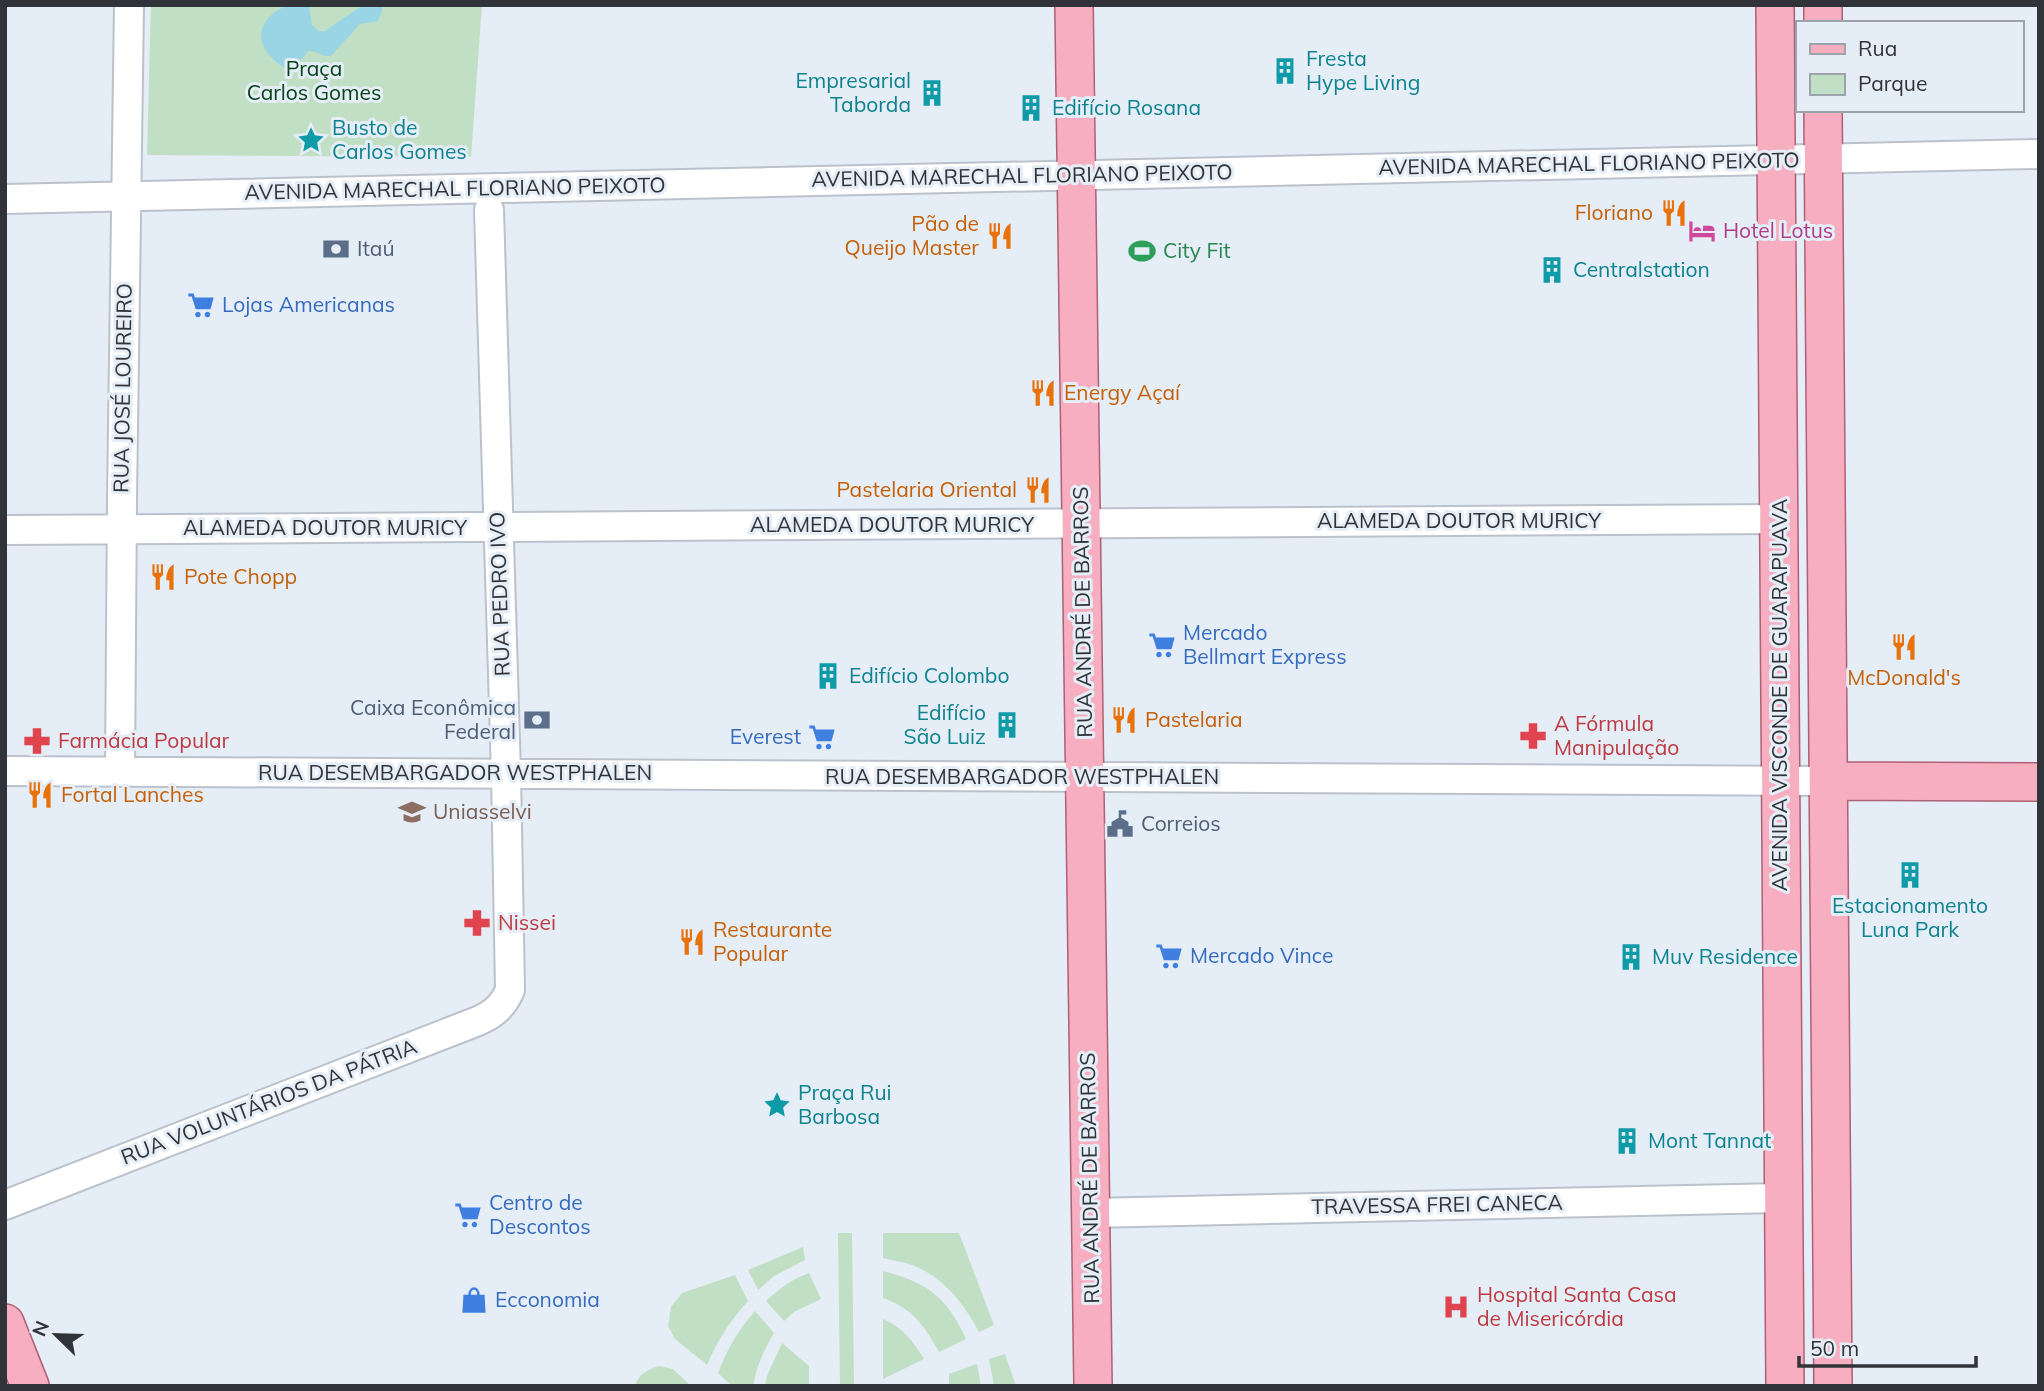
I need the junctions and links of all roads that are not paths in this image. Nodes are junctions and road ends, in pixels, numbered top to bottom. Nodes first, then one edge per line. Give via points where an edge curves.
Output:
1 (129, 5) edge
2 (1074, 5) edge
3 (1779, 11) edge
4 (1823, 112) edge
5 (2039, 154) edge
6 (1823, 159) junction
7 (1776, 160) junction
8 (1077, 175) junction
9 (125, 196) junction
10 (5, 199) edge
11 (489, 210) dead end
12 (1778, 397) junction
13 (1826, 461) junction
14 (1779, 519) junction
15 (1082, 524) junction
16 (122, 528) junction
17 (498, 528) junction
18 (5, 530) edge
19 (5, 771) edge
20 (120, 772) junction
21 (506, 774) junction
22 (1085, 777) junction
23 (1781, 781) junction
24 (1829, 781) junction
25 (2039, 782) edge
26 (510, 978) joint
27 (1782, 1025) junction
28 (1831, 1134) junction
29 (1783, 1198) junction
30 (5, 1205) edge
31 (1091, 1213) junction
32 (1832, 1317) junction
33 (5, 1323) edge
34 (30, 1386) edge
35 (1093, 1386) edge
36 (1785, 1386) edge
37 (1791, 1386) edge
38 (1833, 1386) edge

1 - 9 street, RUA JOSÉ LOUREIRO
2 - 8 main road, RUA ANDRÉ DE BARROS
3 - 7 main road, AVENIDA VISCONDE DE GUARAPUAVA
4 - 6 main road
5 - 6 street, AVENIDA MARECHAL FLORIANO PEIXOTO
6 - 7 street, AVENIDA MARECHAL FLORIANO PEIXOTO
6 - 13 main road
7 - 8 street, AVENIDA MARECHAL FLORIANO PEIXOTO
7 - 12 main road, AVENIDA VISCONDE DE GUARAPUAVA
8 - 9 street, AVENIDA MARECHAL FLORIANO PEIXOTO
8 - 15 main road, RUA ANDRÉ DE BARROS
9 - 10 street, AVENIDA MARECHAL FLORIANO PEIXOTO
9 - 16 street, RUA JOSÉ LOUREIRO
11 - 17 street, RUA PEDRO IVO
12 - 13 main road
12 - 14 main road, AVENIDA VISCONDE DE GUARAPUAVA
13 - 24 main road
14 - 15 street, ALAMEDA DOUTOR MURICY
14 - 23 main road, AVENIDA VISCONDE DE GUARAPUAVA
15 - 17 street, ALAMEDA DOUTOR MURICY
15 - 22 main road, RUA ANDRÉ DE BARROS
16 - 17 street, ALAMEDA DOUTOR MURICY
16 - 18 street, ALAMEDA DOUTOR MURICY
16 - 20 street, RUA JOSÉ LOUREIRO
17 - 21 street, RUA PEDRO IVO
19 - 20 street, RUA DESEMBARGADOR WESTPHALEN
20 - 21 street, RUA DESEMBARGADOR WESTPHALEN
21 - 22 street, RUA DESEMBARGADOR WESTPHALEN
21 - 26 street, RUA PEDRO IVO
22 - 23 street, RUA DESEMBARGADOR WESTPHALEN
22 - 31 main road, RUA ANDRÉ DE BARROS
23 - 24 street, RUA DESEMBARGADOR WESTPHALEN
23 - 27 main road, AVENIDA VISCONDE DE GUARAPUAVA
24 - 25 main road, RUA DESEMBARGADOR WESTPHALEN
24 - 28 main road
26 - 30 street, RUA VOLUNTÁRIOS DA PÁTRIA via 505,1001 478,1021
27 - 28 main road
27 - 29 main road, AVENIDA VISCONDE DE GUARAPUAVA
28 - 32 main road
29 - 31 street, TRAVESSA FREI CANECA
29 - 36 main road, AVENIDA VISCONDE DE GUARAPUAVA
31 - 35 main road, RUA ANDRÉ DE BARROS
32 - 37 main road
32 - 38 main road
33 - 34 main road

